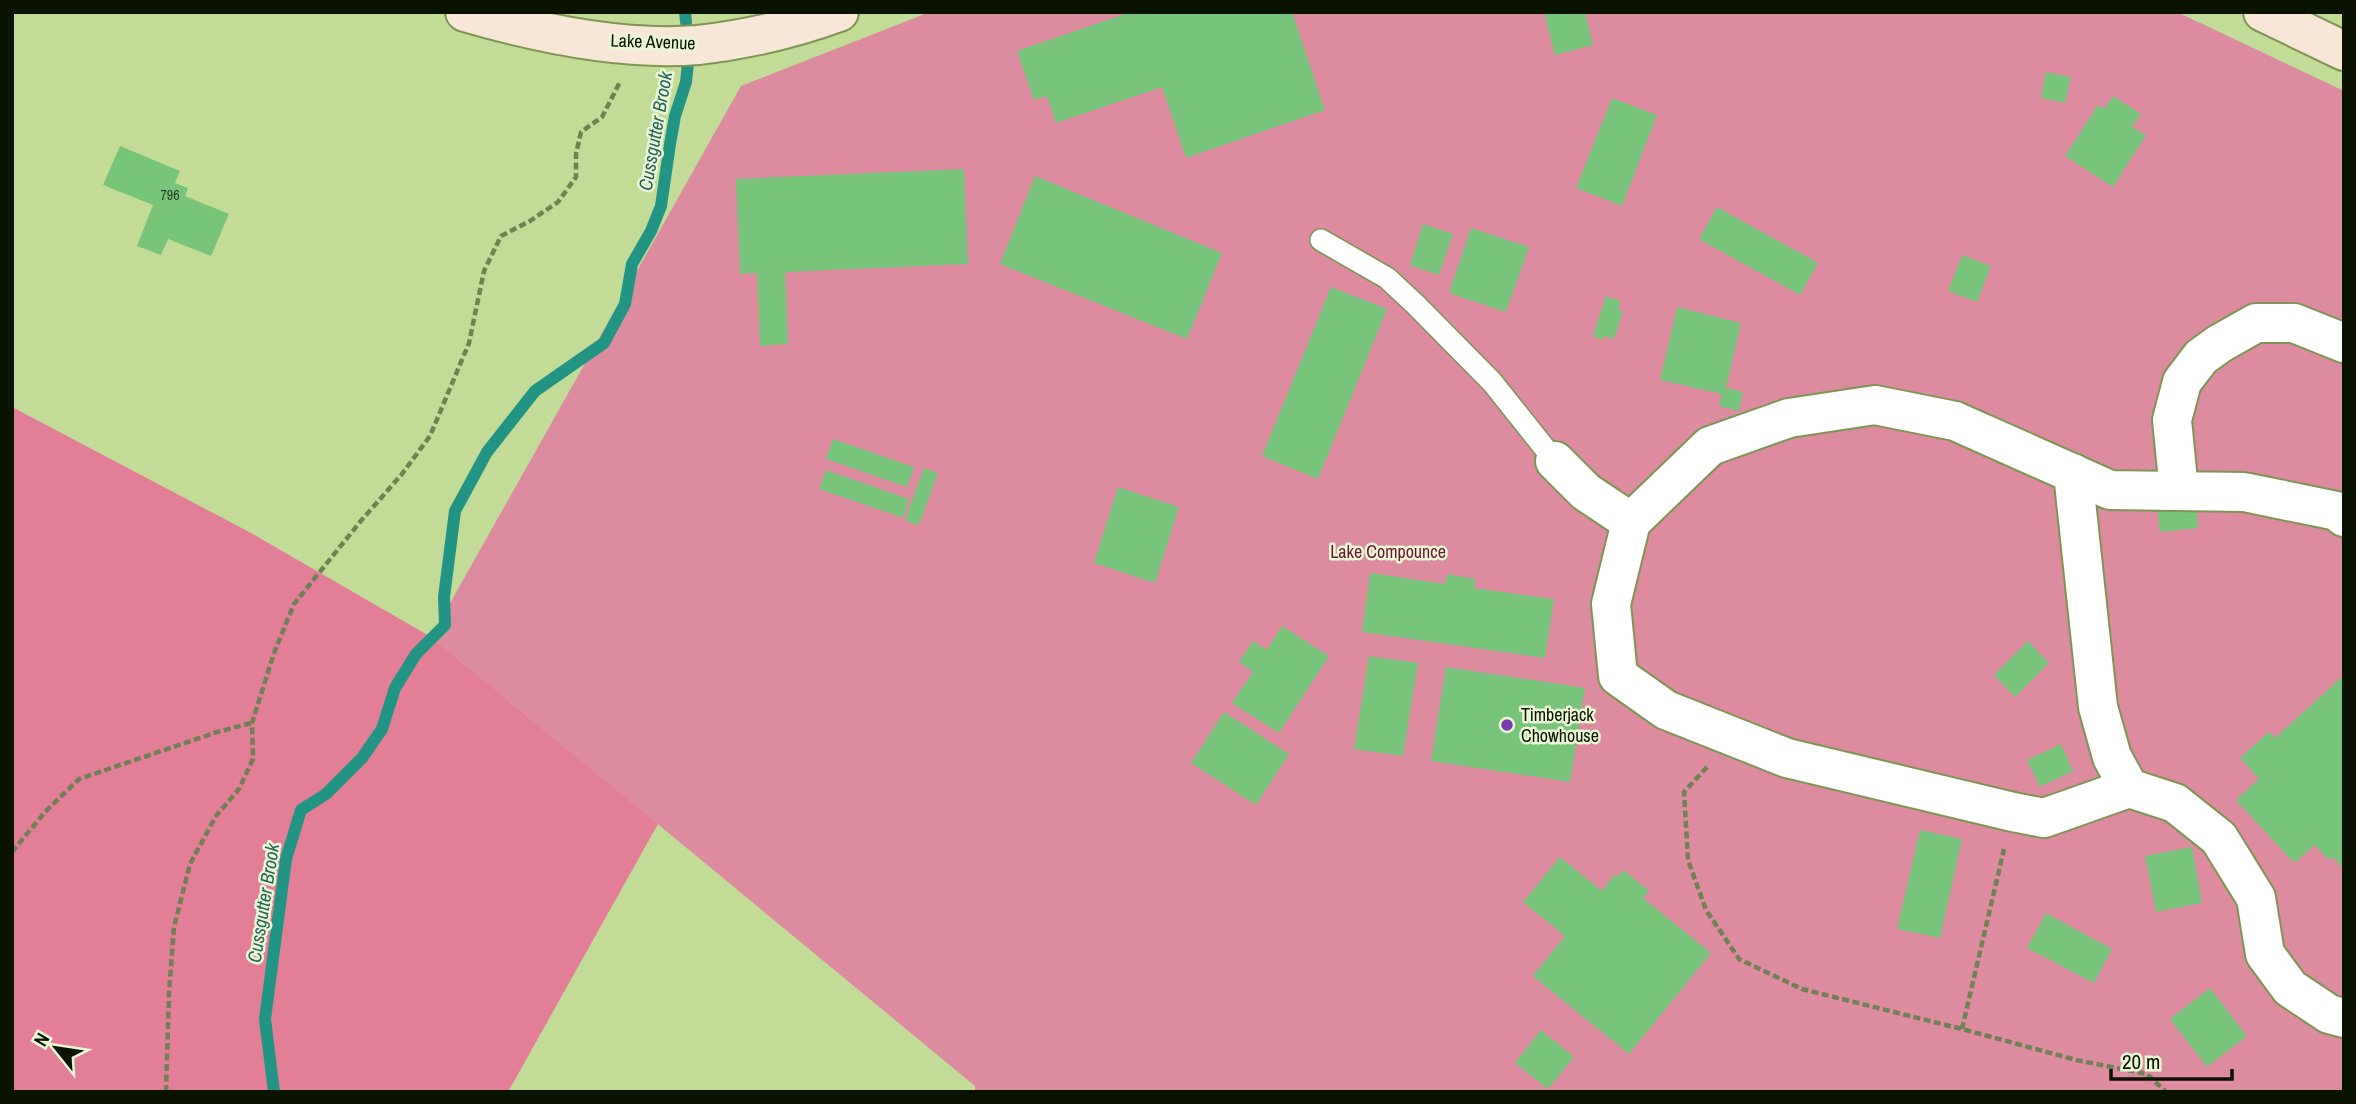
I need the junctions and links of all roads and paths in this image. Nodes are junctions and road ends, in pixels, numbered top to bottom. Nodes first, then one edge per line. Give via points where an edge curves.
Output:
1 (465, 12) edge
2 (839, 12) edge
3 (2263, 12) edge
4 (633, 45) junction
5 (2344, 51) edge
6 (1321, 240) dead end
7 (2344, 343) edge
8 (1555, 461) joint
9 (2073, 473) junction
10 (2179, 491) junction
11 (2344, 517) edge
12 (1631, 522) junction
13 (252, 723) junction
14 (1734, 738) junction
15 (2129, 788) junction
16 (2013, 813) junction
17 (12, 852) edge
18 (2344, 1017) edge
19 (1962, 1028) junction
20 (166, 1092) edge
21 (2166, 1092) edge

1 - 4 main road, Lake Avenue via 561,35
2 - 4 main road, Lake Avenue via 765,34 698,45
3 - 5 main road
4 - 13 path via 602,117 581,132 576,177 558,202 501,236 484,271 469,343 430,436 294,604
6 - 8 lane via 1387,278 1416,305 1492,382
7 - 10 street via 2294,323 2256,323 2202,357 2182,382 2172,420
8 - 12 street via 1586,492
9 - 10 street via 2110,490
9 - 12 street via 1955,421 1875,405 1788,418 1710,446
9 - 15 street via 2098,707 2112,757
10 - 11 street via 2244,492 2337,511
12 - 14 street via 1611,604 1618,676 1666,710
13 - 17 path via 79,779
13 - 20 path via 253,760 190,864 174,927
14 - 16 street via 1787,758
14 - 19 path via 1684,792 1688,860 1706,910 1739,959 1802,989
15 - 16 street via 2044,818
15 - 18 street via 2175,803 2219,838 2256,898 2265,954 2290,988 2329,1014
16 - 19 path
19 - 21 path via 2076,1060 2147,1074

